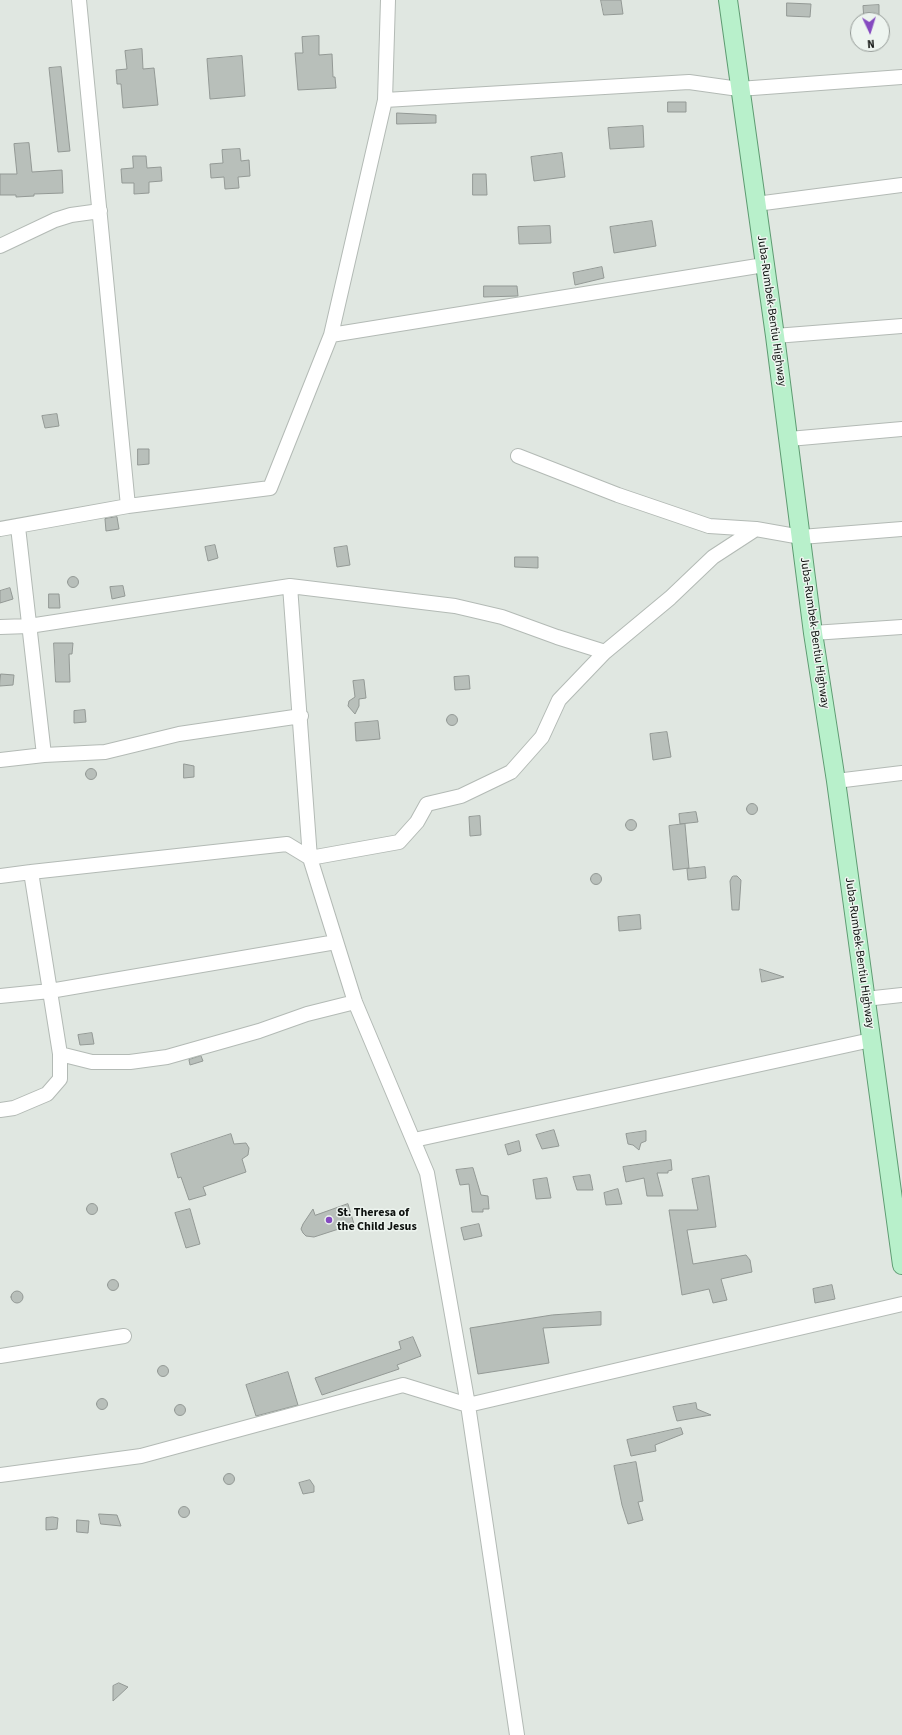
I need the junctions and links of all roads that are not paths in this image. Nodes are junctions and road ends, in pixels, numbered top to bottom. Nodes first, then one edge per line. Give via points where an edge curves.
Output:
1 (79, 0) edge
2 (388, 0) edge
3 (728, 0) edge
4 (902, 77) edge
5 (739, 89) junction
6 (385, 100) junction
7 (902, 185) edge
8 (756, 204) junction
9 (100, 211) junction
10 (0, 246) edge
11 (764, 265) junction
12 (902, 326) edge
13 (331, 335) junction
14 (776, 336) junction
15 (902, 429) edge
16 (789, 439) junction
17 (518, 456) dead end
18 (128, 506) junction
19 (18, 526) junction
20 (0, 529) edge
21 (756, 529) junction
22 (902, 529) edge
23 (801, 537) junction
24 (290, 586) junction
25 (29, 626) junction
26 (0, 627) edge
27 (902, 627) edge
28 (813, 633) junction
29 (605, 652) junction
30 (301, 716) junction
31 (44, 755) junction
32 (0, 760) edge
33 (902, 773) edge
34 (836, 781) junction
35 (310, 858) junction
36 (31, 872) junction
37 (0, 876) edge
38 (336, 942) junction
39 (50, 991) junction
40 (902, 995) edge
41 (0, 996) edge
42 (865, 999) junction
43 (355, 1002) junction
44 (871, 1040) junction
45 (60, 1054) junction
46 (0, 1110) edge
47 (414, 1140) junction
48 (902, 1265) edge
49 (902, 1304) edge
50 (124, 1336) dead end
51 (0, 1356) edge
52 (468, 1405) junction
53 (0, 1475) edge
54 (517, 1735) edge

1 - 9 street
2 - 6 street
3 - 5 main road, Juba-Rumbek-Bentiu Highway
4 - 5 street
5 - 6 street via 689,82
5 - 8 main road, Juba-Rumbek-Bentiu Highway
6 - 13 street
7 - 8 street
8 - 11 main road, Juba-Rumbek-Bentiu Highway
9 - 10 street via 55,220
9 - 18 street
11 - 13 street
11 - 14 main road, Juba-Rumbek-Bentiu Highway
12 - 14 street
13 - 18 street via 270,488
14 - 16 main road, Juba-Rumbek-Bentiu Highway
15 - 16 street
16 - 23 main road, Juba-Rumbek-Bentiu Highway
17 - 21 street via 618,495 709,526
18 - 19 street
19 - 20 street
19 - 25 street
21 - 23 street
21 - 29 street via 713,557 670,598
22 - 23 street
23 - 28 main road, Juba-Rumbek-Bentiu Highway
24 - 25 street
24 - 29 street via 455,606 502,617 557,638
24 - 30 street
25 - 26 street
25 - 31 street
27 - 28 street
28 - 34 main road, Juba-Rumbek-Bentiu Highway
29 - 35 street via 559,700 542,737 511,772 460,796 427,804 417,822 399,842
30 - 31 street via 179,734 105,752
30 - 35 street
31 - 32 street
33 - 34 street
34 - 42 main road, Juba-Rumbek-Bentiu Highway
35 - 36 street via 287,844
35 - 38 street
36 - 37 street
36 - 39 street
38 - 39 street
38 - 43 street
39 - 41 street
39 - 45 street
40 - 42 street
42 - 44 main road, Juba-Rumbek-Bentiu Highway
43 - 45 street via 167,1057 130,1062 92,1062
43 - 47 street
44 - 47 street
44 - 48 main road, Juba-Rumbek-Bentiu Highway
45 - 46 street via 60,1080 47,1094 14,1108
47 - 52 street via 427,1173
49 - 52 street
50 - 51 street
52 - 53 street via 403,1385 141,1456
52 - 54 street

